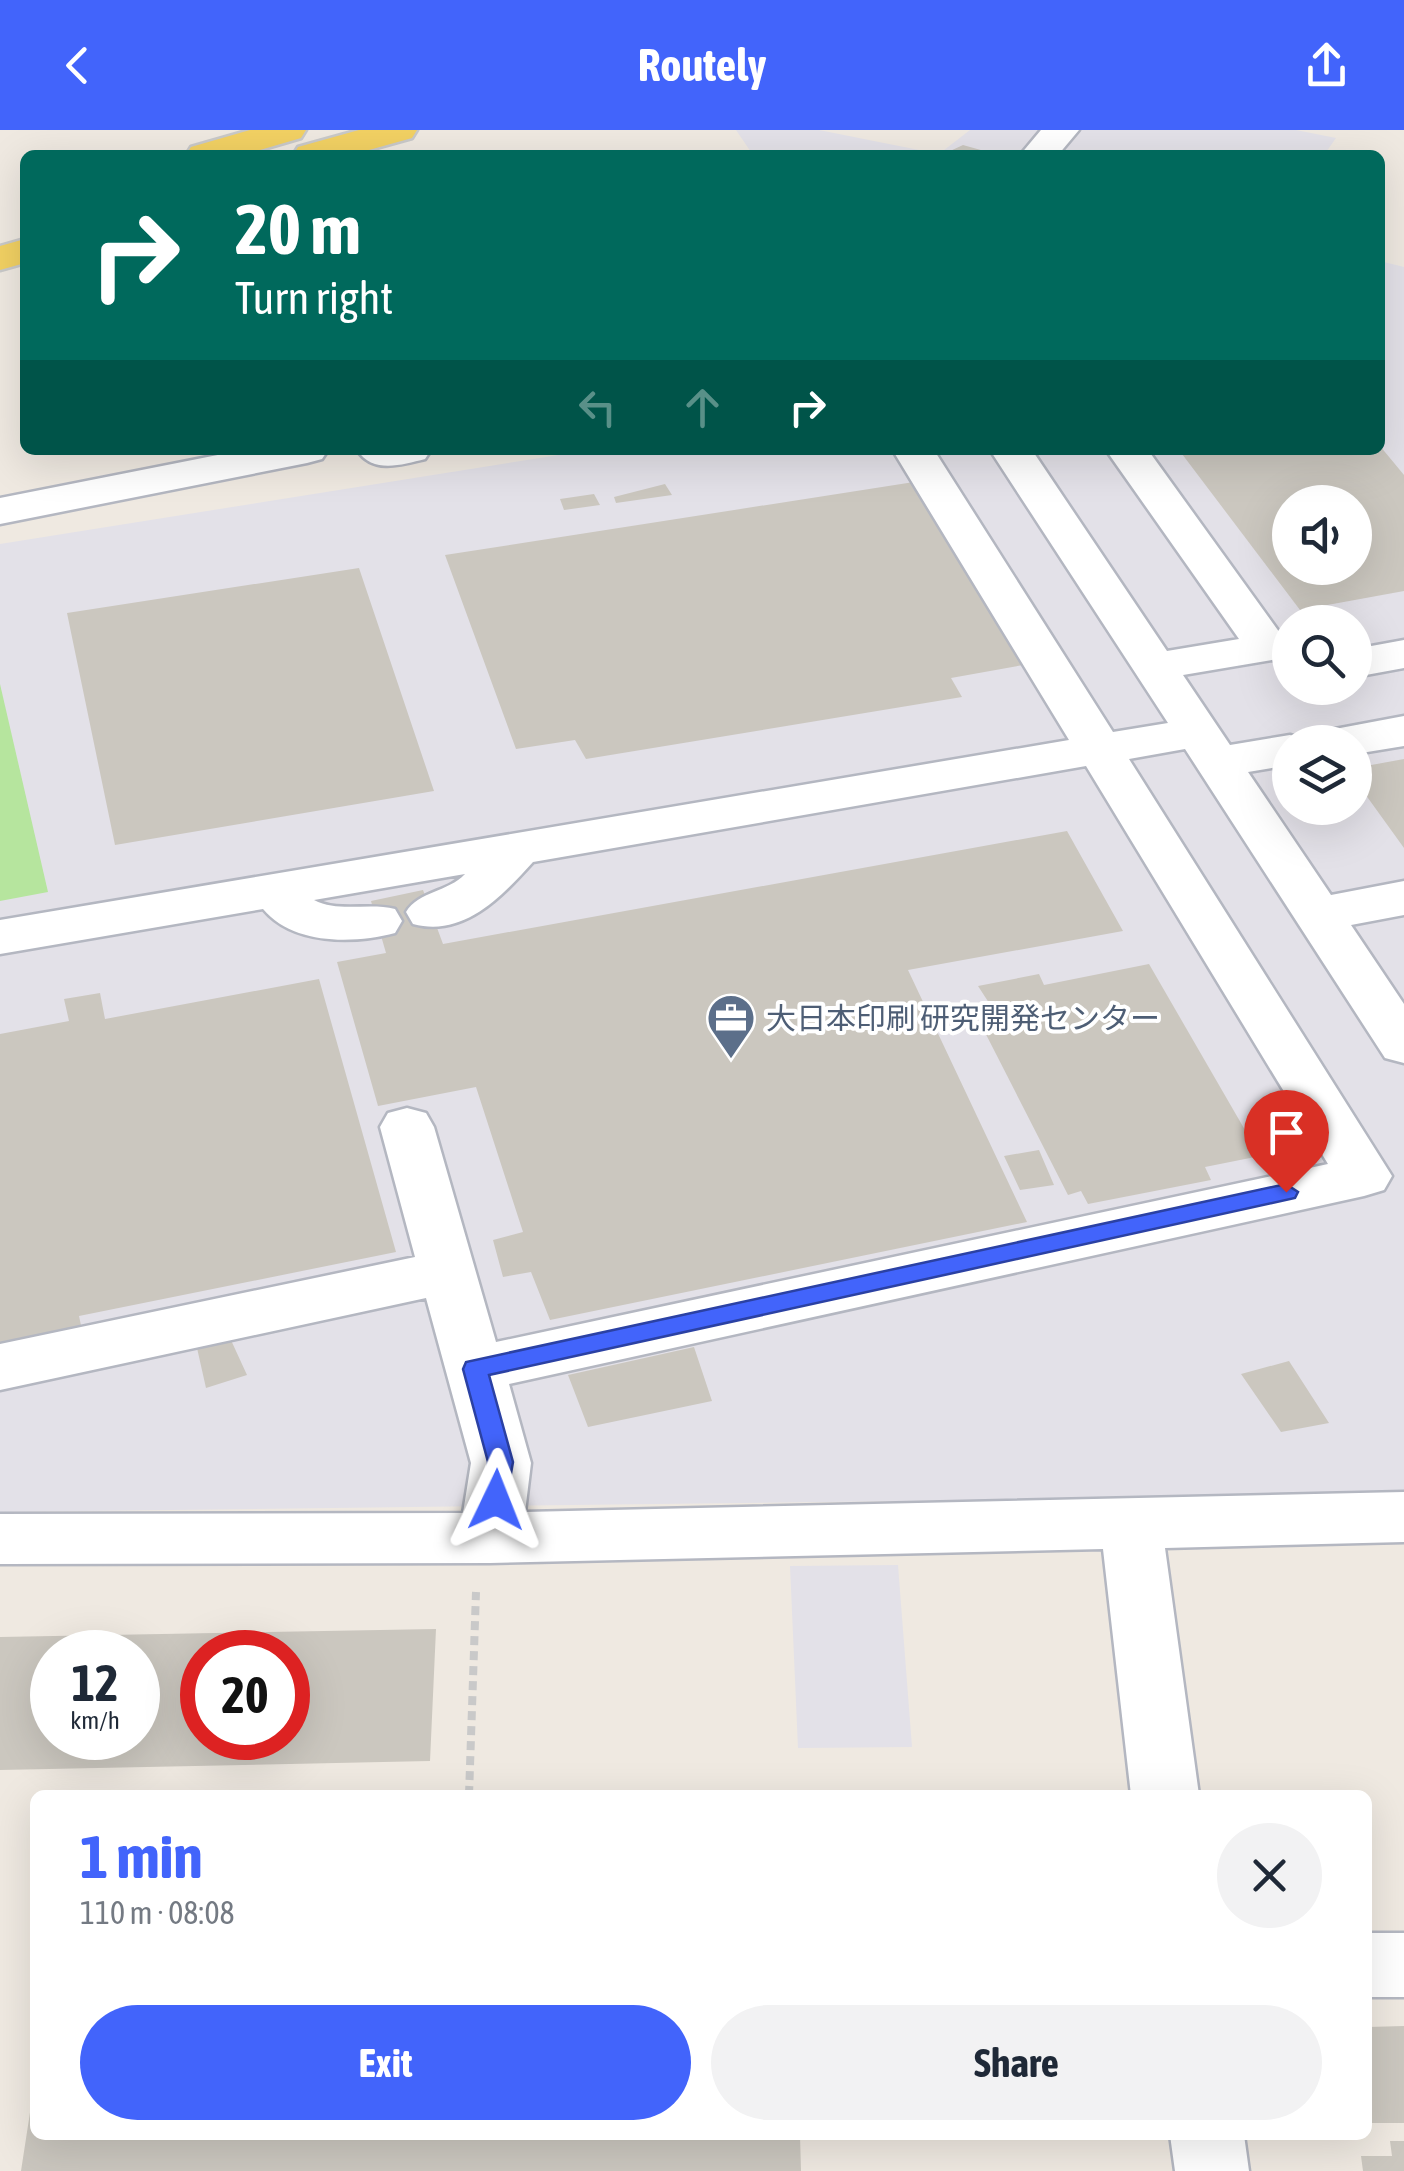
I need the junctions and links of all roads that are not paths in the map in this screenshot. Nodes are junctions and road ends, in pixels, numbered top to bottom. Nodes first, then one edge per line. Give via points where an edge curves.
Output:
1 (288, 130) edge
2 (399, 130) edge
3 (1061, 130) edge
4 (221, 150) edge
5 (328, 150) edge
6 (1043, 150) edge
7 (281, 455) edge
8 (917, 455) edge
9 (1014, 455) edge
10 (1131, 455) edge
11 (0, 511) edge
12 (1272, 643) edge
13 (1272, 653) edge
14 (1404, 654) edge
15 (1372, 660) edge
16 (1157, 666) junction
17 (1404, 731) edge
18 (1372, 736) edge
19 (1210, 747) junction
20 (1097, 749) junction
21 (1272, 749) edge
22 (515, 852) junction
23 (278, 893) junction
24 (1404, 898) edge
25 (431, 912) dead end
26 (1319, 914) junction
27 (376, 921) dead end
28 (0, 937) edge
29 (1404, 1045) edge
30 (407, 1127) dead end
31 (448, 1272) junction
32 (0, 1368) edge
33 (475, 1369) junction
34 (1404, 1518) edge
35 (1131, 1524) junction
36 (490, 1538) junction
37 (0, 1539) edge
38 (1164, 1790) edge
39 (1372, 1965) edge
40 (1404, 1965) edge
41 (1209, 2140) edge
42 (1212, 2171) edge

1 - 4 main road
2 - 5 main road
3 - 6 street
7 - 11 street
8 - 20 street
9 - 16 street
10 - 12 street
13 - 16 street
14 - 15 street
16 - 19 street
17 - 18 street
19 - 20 street
19 - 21 street
19 - 26 street
20 - 22 street
20 - 33 street via 1364,1176
22 - 23 street
22 - 25 street via 474,896
23 - 27 street via 288,908 330,925
23 - 28 street
24 - 26 street
26 - 29 street
30 - 31 street
31 - 32 street
31 - 33 street
33 - 36 street via 501,1462
34 - 35 street
35 - 36 street
35 - 38 street
36 - 37 street
39 - 40 street
41 - 42 street

